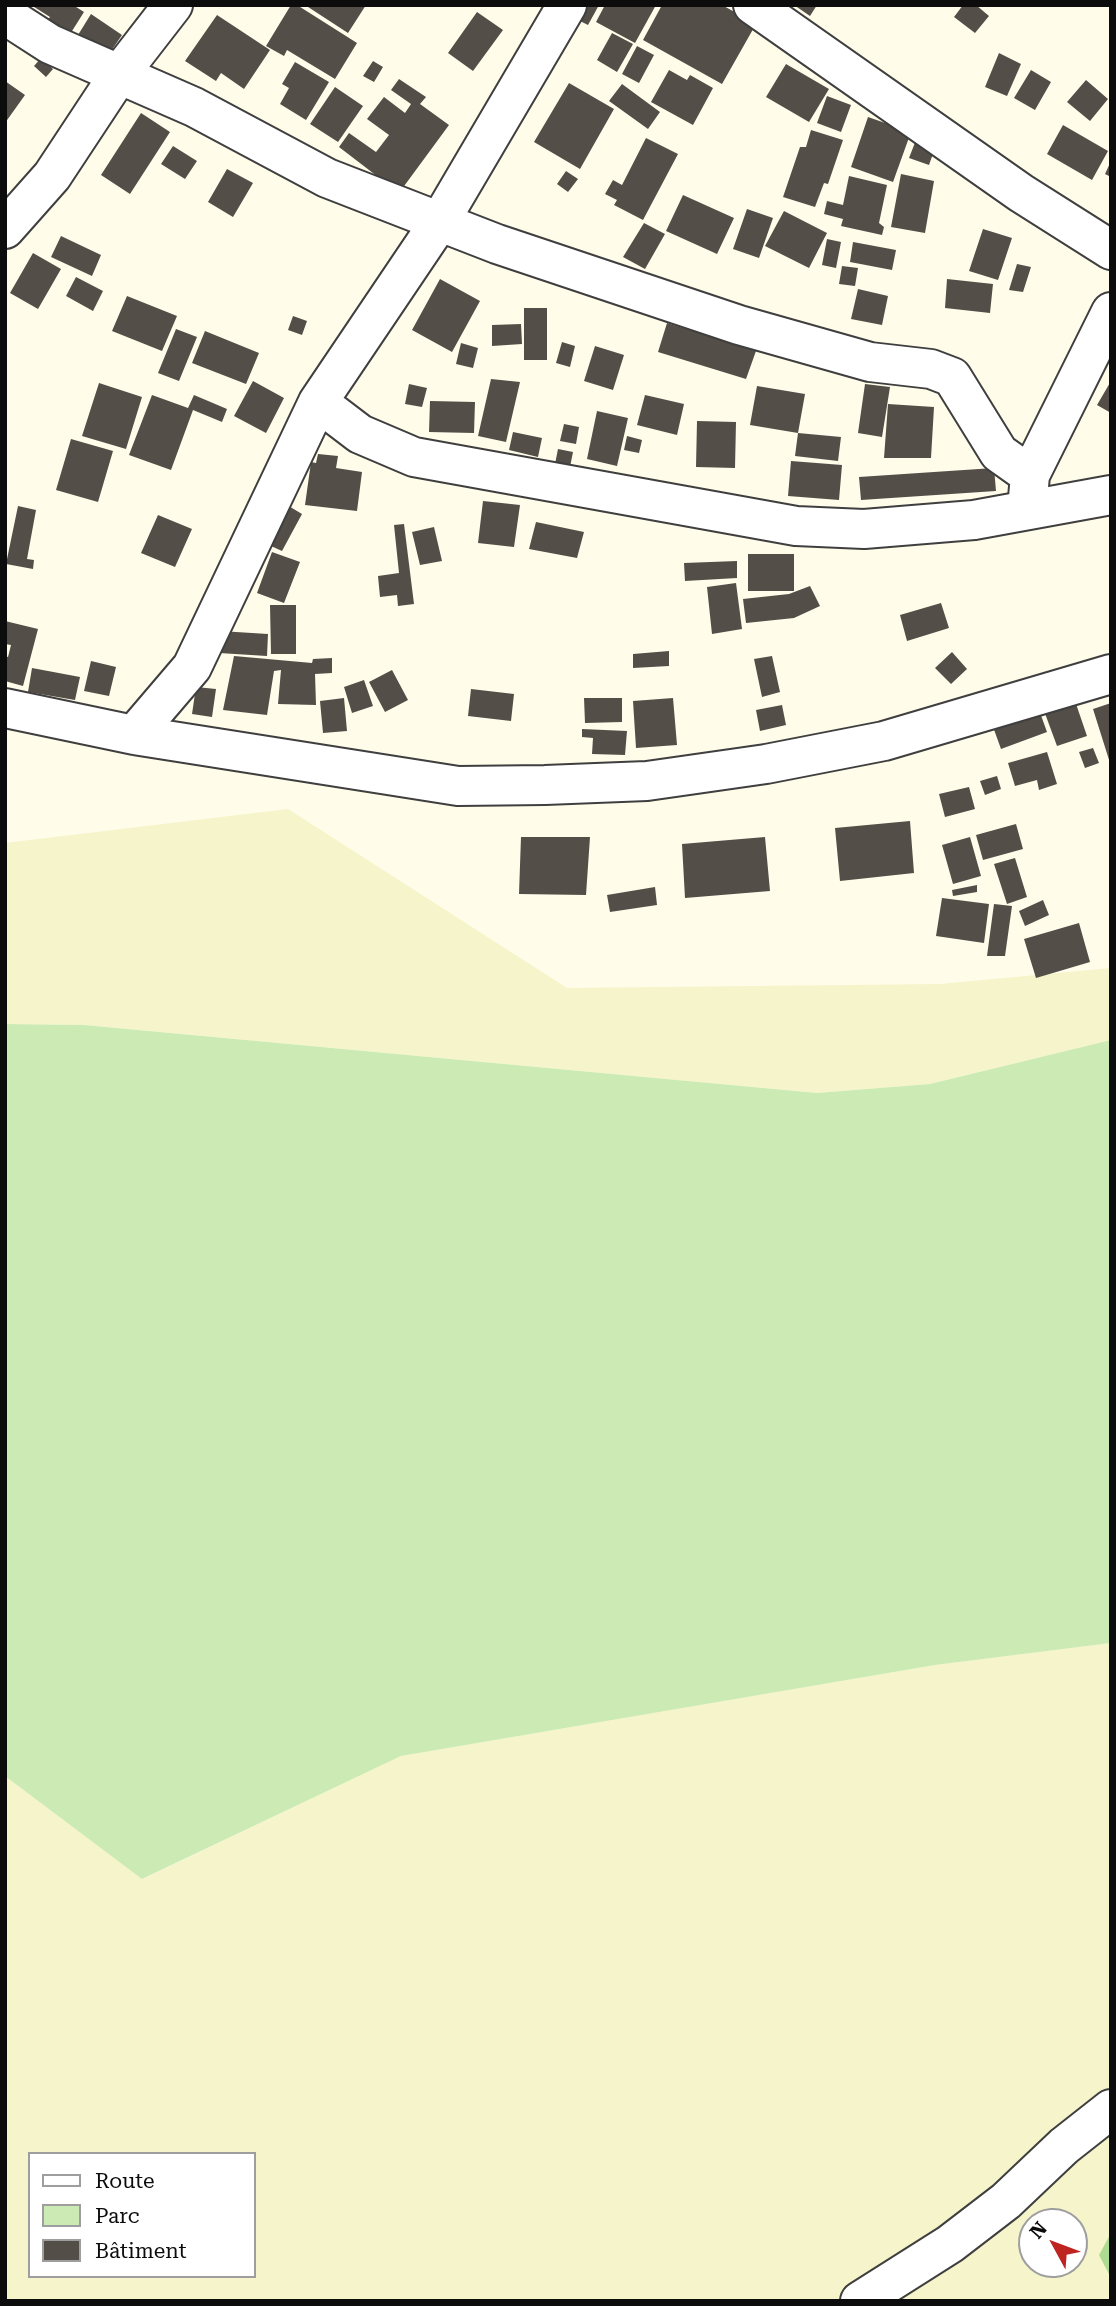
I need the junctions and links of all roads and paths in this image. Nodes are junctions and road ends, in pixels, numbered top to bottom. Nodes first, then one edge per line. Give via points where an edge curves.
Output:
1 (173, 5) edge
2 (567, 5) edge
3 (753, 5) edge
4 (5, 15) edge
5 (118, 76) junction
6 (440, 220) junction
7 (5, 229) edge
8 (1111, 250) edge
9 (1111, 312) edge
10 (318, 402) junction
11 (1029, 493) junction
12 (1111, 495) edge
13 (1111, 674) edge
14 (5, 708) edge
15 (134, 735) junction
16 (1111, 2109) edge
17 (860, 2301) edge

1 - 5 street
2 - 6 street
3 - 8 street
4 - 5 street via 50,44
5 - 6 street via 194,107 327,178
5 - 7 street via 52,176
6 - 10 street
6 - 11 street via 496,244 739,325 870,362 931,369 952,377
9 - 11 street
10 - 11 street via 360,434 414,457 796,526 864,529 974,520
10 - 15 street via 192,667
11 - 12 street
13 - 15 street via 884,741 647,781 458,786
14 - 15 street
16 - 17 street via 950,2244

